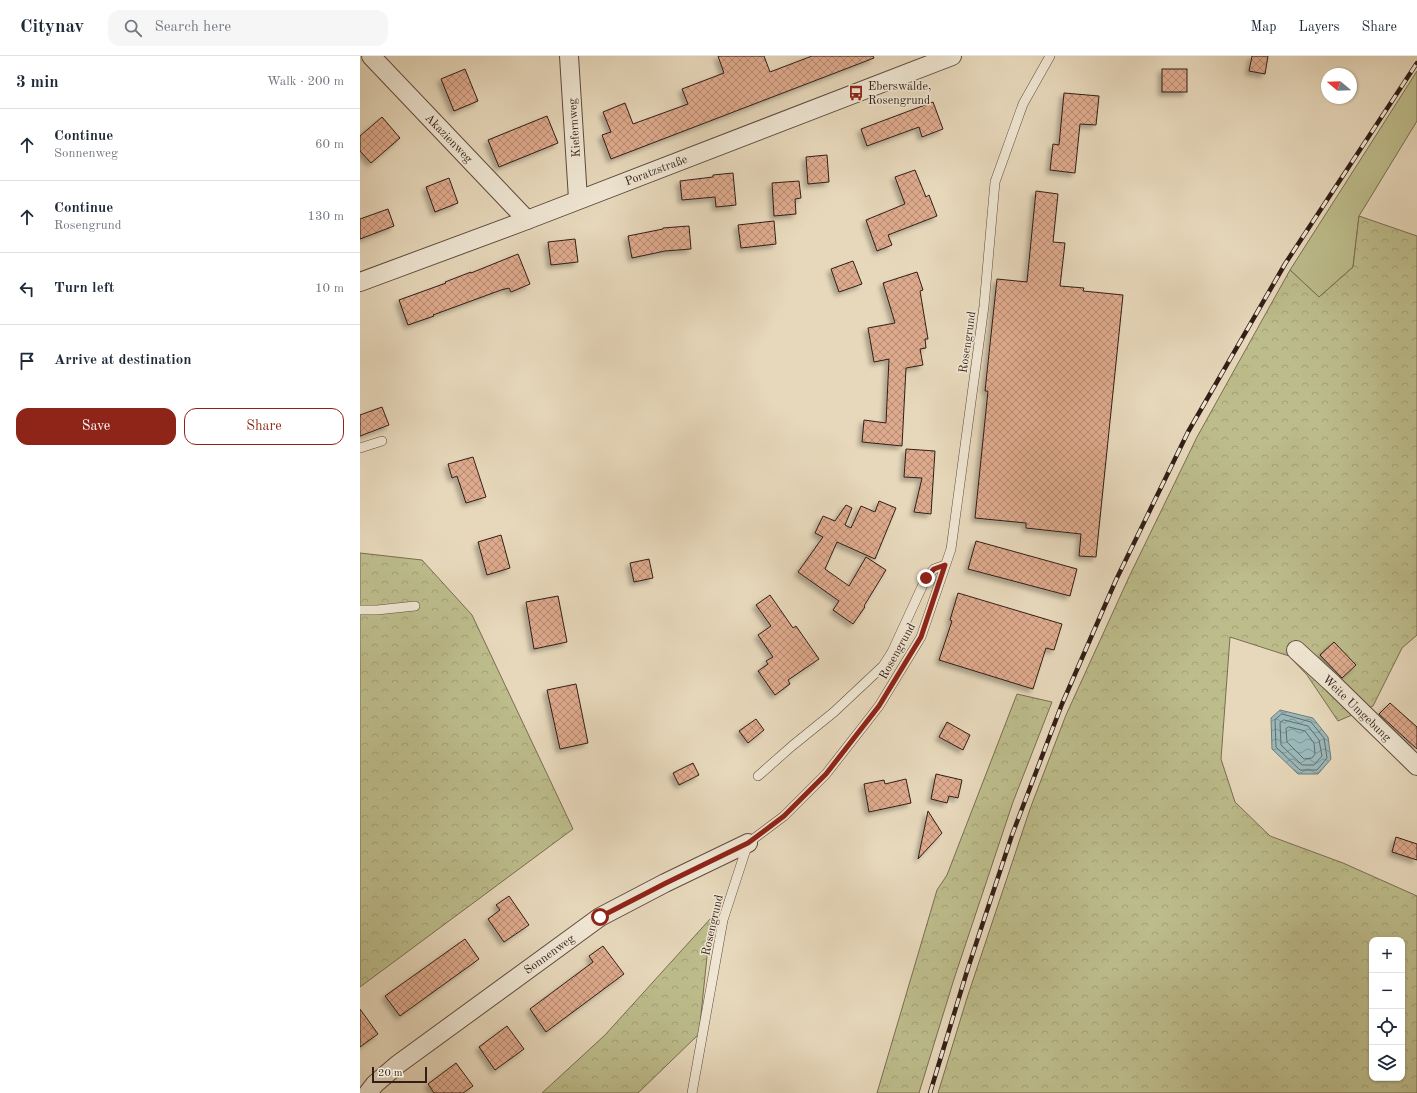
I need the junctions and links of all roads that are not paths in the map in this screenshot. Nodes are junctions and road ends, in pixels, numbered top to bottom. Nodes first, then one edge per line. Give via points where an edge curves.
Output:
1 (371, 56) edge
2 (569, 56) edge
3 (952, 56) edge
4 (1050, 56) edge
5 (578, 199) junction
6 (527, 220) junction
7 (360, 282) edge
8 (382, 441) dead end
9 (360, 448) edge
10 (945, 565) junction
11 (415, 606) dead end
12 (360, 610) edge
13 (1296, 650) dead end
14 (1417, 766) edge
15 (758, 776) dead end
16 (748, 843) junction
17 (368, 1093) edge
18 (692, 1093) edge

1 - 6 street, Akazienweg
2 - 5 street, Kiefernweg
3 - 5 street, Poratzstraße
4 - 10 lane, Rosengrund via 1022,104 995,182 983,314 951,549
5 - 6 street, Poratzstraße
6 - 7 street, Poratzstraße
8 - 9 lane
10 - 15 lane via 934,569 926,578 883,666 834,712
10 - 16 lane, Rosengrund via 921,637 879,706 826,774 784,816
11 - 12 lane
13 - 14 street, Weite Umgebung
16 - 17 street, Sonnenweg via 600,917 397,1065
16 - 18 lane, Rosengrund via 723,920

